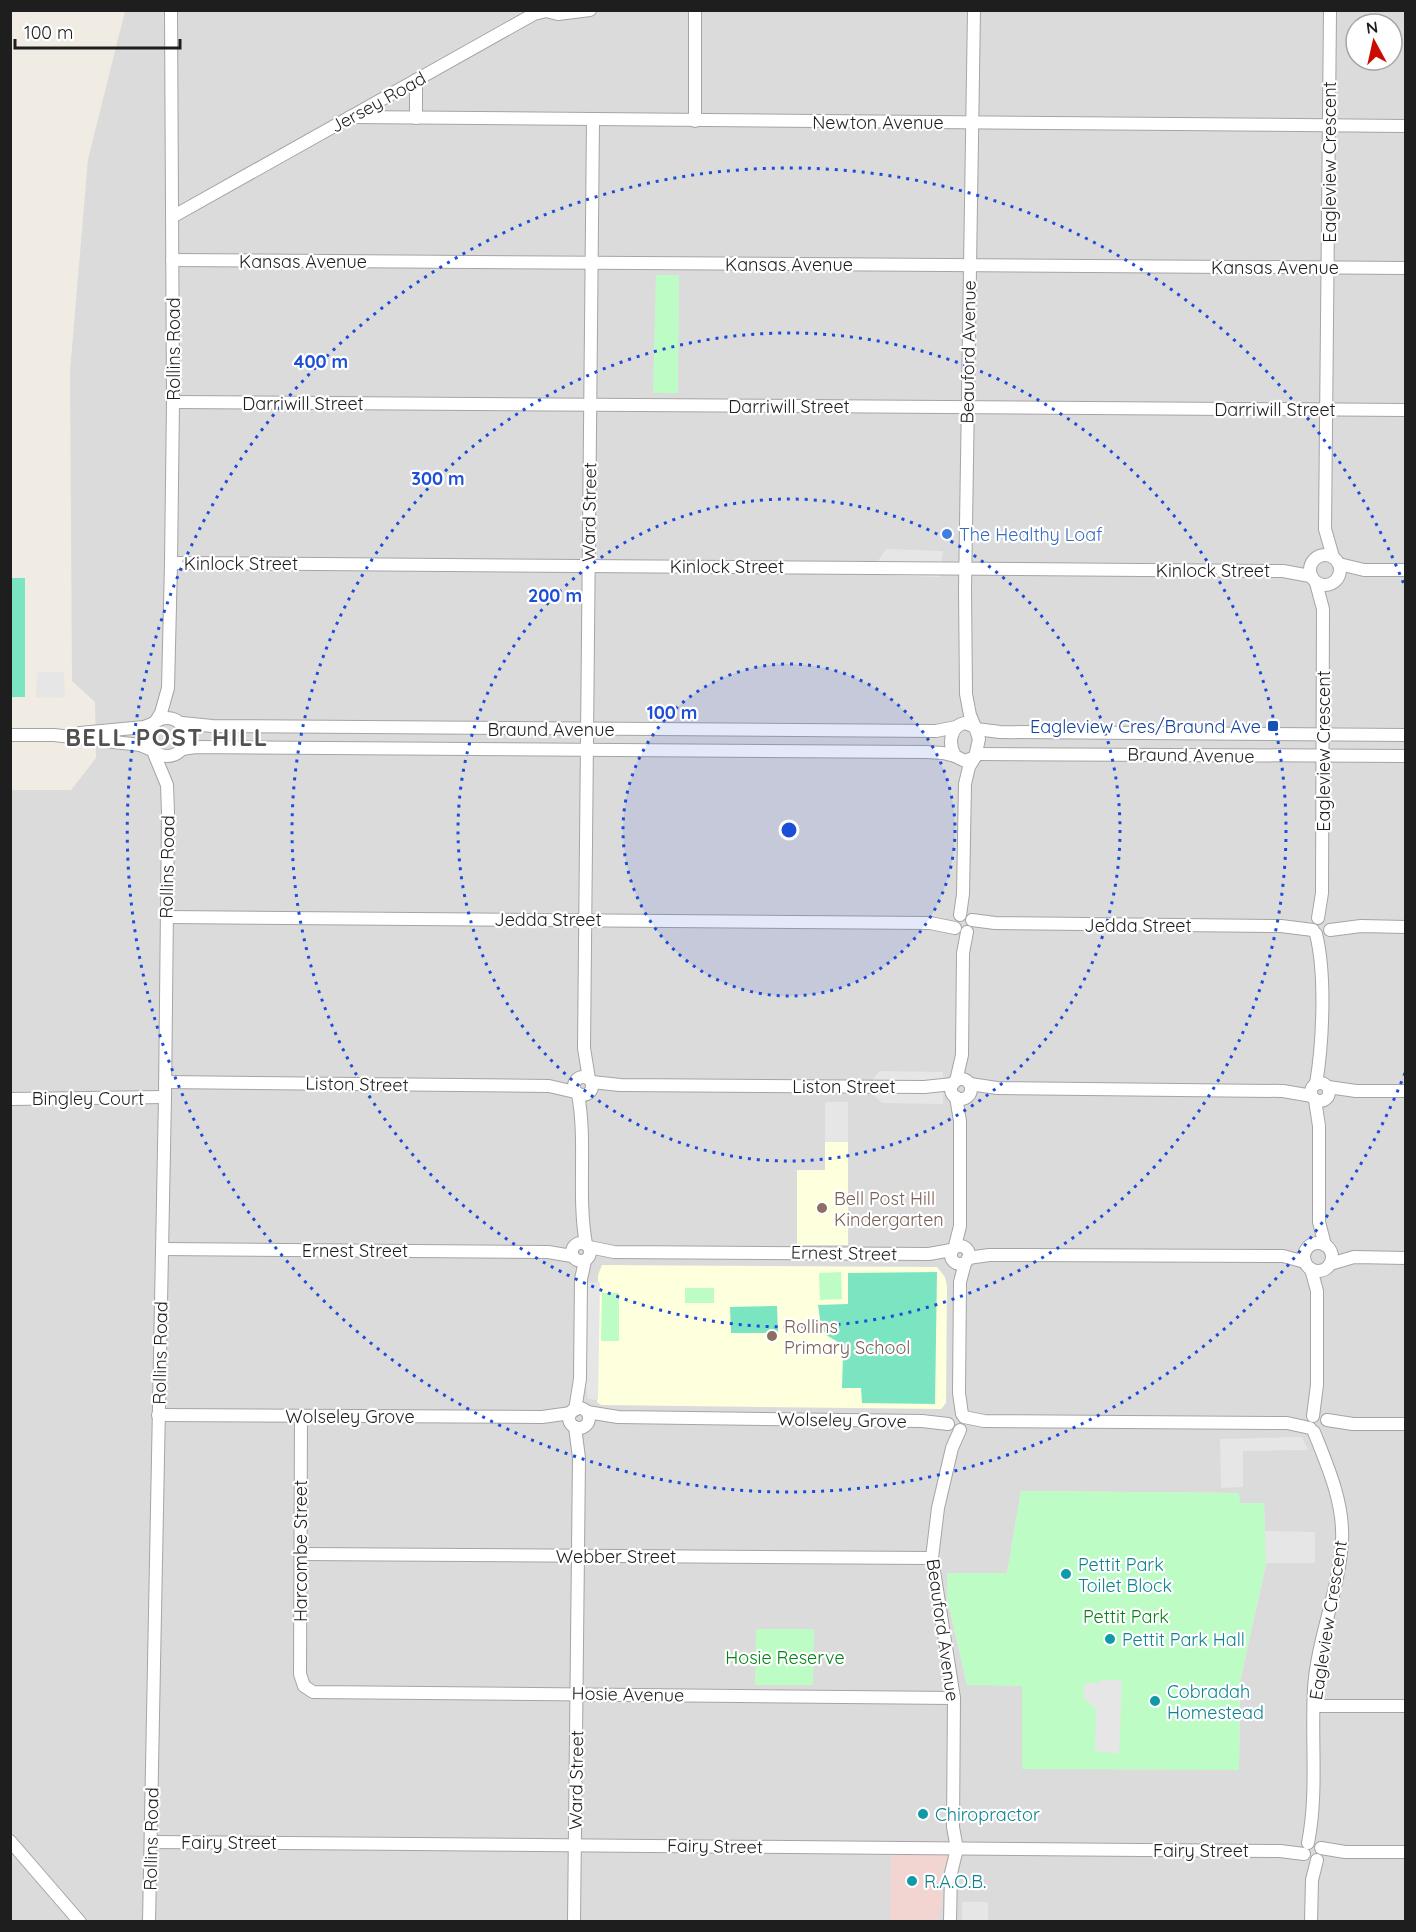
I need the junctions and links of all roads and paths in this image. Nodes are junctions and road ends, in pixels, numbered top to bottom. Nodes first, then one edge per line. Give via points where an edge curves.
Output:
1 (171, 10) edge
2 (590, 10) edge
3 (695, 10) edge
4 (974, 10) edge
5 (1330, 10) edge
6 (540, 12) edge
7 (416, 80) junction
8 (350, 117) junction
9 (416, 118) junction
10 (593, 120) junction
11 (695, 121) junction
12 (971, 123) junction
13 (1330, 125) junction
14 (1406, 126) edge
15 (172, 217) junction
16 (172, 260) junction
17 (592, 263) junction
18 (969, 265) junction
19 (1328, 267) junction
20 (1406, 268) edge
21 (173, 402) junction
22 (590, 405) junction
23 (968, 407) junction
24 (1327, 410) junction
25 (1406, 410) edge
26 (1325, 529) junction
27 (1314, 560) junction
28 (1336, 560) junction
29 (171, 563) junction
30 (589, 565) junction
31 (965, 568) junction
32 (1364, 570) junction
33 (1406, 570) edge
34 (1283, 571) junction
35 (1313, 580) junction
36 (1335, 581) junction
37 (1323, 609) junction
38 (168, 688) junction
39 (966, 694) junction
40 (155, 722) junction
41 (180, 722) junction
42 (956, 726) junction
43 (976, 728) junction
44 (587, 729) junction
45 (10, 735) edge
46 (54, 735) junction
47 (1324, 735) junction
48 (1406, 735) edge
49 (153, 750) junction
50 (586, 750) junction
51 (180, 751) junction
52 (975, 755) junction
53 (1323, 755) junction
54 (956, 756) junction
55 (1406, 756) edge
56 (965, 784) junction
57 (167, 785) junction
58 (167, 917) junction
59 (585, 920) junction
60 (964, 923) junction
61 (1322, 926) junction
62 (1406, 927) edge
63 (165, 1082) junction
64 (583, 1086) junction
65 (961, 1089) junction
66 (1406, 1091) edge
67 (1320, 1092) junction
68 (165, 1097) junction
69 (10, 1099) edge
70 (1319, 1222) junction
71 (1309, 1247) junction
72 (1328, 1247) junction
73 (162, 1249) junction
74 (581, 1252) junction
75 (960, 1254) junction
76 (1283, 1256) junction
77 (1354, 1257) junction
78 (1406, 1258) edge
79 (1308, 1265) junction
80 (1327, 1267) junction
81 (1317, 1291) junction
82 (158, 1415) junction
83 (301, 1416) junction
84 (579, 1418) junction
85 (956, 1421) junction
86 (1319, 1423) junction
87 (1406, 1424) edge
88 (300, 1554) junction
89 (578, 1556) junction
90 (932, 1558) junction
91 (304, 1686) joint
92 (576, 1694) junction
93 (954, 1698) junction
94 (1314, 1706) junction
95 (1406, 1706) edge
96 (10, 1841) edge
97 (151, 1842) junction
98 (575, 1844) junction
99 (957, 1850) junction
100 (1313, 1851) junction
101 (1406, 1852) edge
102 (80, 1922) edge
103 (149, 1922) edge
104 (574, 1922) edge
105 (950, 1922) edge
106 (1311, 1922) edge

1 - 15 street, Rollins Road
2 - 6 street, Jersey Road
3 - 11 street
4 - 12 street, Beauford Avenue
5 - 13 street, Eagleview Crescent
6 - 7 street, Jersey Road
7 - 8 street, Jersey Road
7 - 9 street
8 - 9 street, Newton Avenue
8 - 15 street, Jersey Road
9 - 10 street, Newton Avenue
10 - 11 street, Newton Avenue
10 - 17 street, Ward Street
11 - 12 street, Newton Avenue
12 - 13 street, Newton Avenue
12 - 18 street, Beauford Avenue
13 - 14 street, Newton Avenue
13 - 19 street, Eagleview Crescent
15 - 16 street, Rollins Road
16 - 17 street, Kansas Avenue
16 - 21 street, Rollins Road
17 - 18 street, Kansas Avenue
17 - 22 street, Ward Street
18 - 19 street, Kansas Avenue
18 - 23 street, Beauford Avenue
19 - 20 street, Kansas Avenue
19 - 24 street, Eagleview Crescent
21 - 22 street, Darriwill Street
21 - 29 street, Rollins Road
22 - 23 street, Darriwill Street
22 - 30 street, Ward Street
23 - 24 street, Darriwill Street
23 - 31 street, Beauford Avenue
24 - 25 street, Darriwill Street
24 - 26 street, Eagleview Crescent
26 - 27 street, Eagleview Crescent
26 - 28 street, Eagleview Crescent
27 - 28 street via 1328,555
27 - 34 street, Kinlock Street
27 - 35 street
28 - 32 street
28 - 36 street via 1340,569
29 - 30 street, Kinlock Street
29 - 38 street, Rollins Road
30 - 31 street, Kinlock Street
30 - 44 street, Ward Street
31 - 34 street, Kinlock Street
31 - 39 street, Beauford Avenue
32 - 33 street
32 - 36 street
34 - 35 street, Kinlock Street
35 - 36 street via 1321,586
35 - 37 street, Eagleview Crescent
36 - 37 street, Eagleview Crescent
37 - 47 street, Eagleview Crescent
38 - 40 street, Rollins Road
38 - 41 street, Rollins Road
39 - 42 street, Beauford Avenue
39 - 43 street, Beauford Avenue
40 - 41 street via 169,717
40 - 46 street
40 - 49 street via 149,737
41 - 44 street, Braund Avenue via 212,726
41 - 51 street via 185,734
42 - 43 street via 965,723
42 - 44 street, Braund Avenue via 936,731
42 - 54 street via 951,740
43 - 47 street, Braund Avenue via 1000,732
43 - 52 street via 979,739
44 - 50 street, Ward Street
45 - 46 street
46 - 49 street
47 - 48 street, Braund Avenue
47 - 53 street, Eagleview Crescent
49 - 51 street via 167,757
49 - 57 street, Rollins Road
50 - 51 street, Braund Avenue via 196,747
50 - 54 street, Braund Avenue via 933,752
50 - 59 street, Ward Street
51 - 57 street, Rollins Road
52 - 53 street, Braund Avenue
52 - 54 street via 965,761
52 - 56 street, Beauford Avenue
53 - 55 street, Braund Avenue
53 - 61 street, Eagleview Crescent
54 - 56 street, Beauford Avenue
56 - 60 street, Beauford Avenue
57 - 58 street, Rollins Road
58 - 59 street, Jedda Street
58 - 63 street, Rollins Road
59 - 60 street, Jedda Street
59 - 64 street, Ward Street
60 - 61 street, Jedda Street
60 - 65 street, Beauford Avenue
61 - 62 street, Jedda Street
61 - 67 street, Eagleview Crescent
63 - 64 street, Liston Street
63 - 68 street, Rollins Road
64 - 65 street, Liston Street
64 - 74 street, Ward Street
65 - 67 street, Liston Street
65 - 75 street, Beauford Avenue
66 - 67 street, Liston Street
67 - 70 street, Eagleview Crescent
68 - 69 street, Bingley Court
68 - 73 street, Rollins Road
70 - 71 street, Eagleview Crescent
70 - 72 street, Eagleview Crescent
71 - 72 street via 1316,1243
71 - 76 street, Ernest Street
71 - 79 street
72 - 77 street
72 - 80 street via 1332,1259
73 - 74 street, Ernest Street
73 - 82 street, Rollins Road
74 - 75 street, Ernest Street
74 - 84 street, Ward Street
75 - 76 street, Ernest Street
75 - 85 street, Beauford Avenue
76 - 79 street, Ernest Street
77 - 78 street
77 - 80 street
79 - 80 street
79 - 81 street, Eagleview Crescent
80 - 81 street, Eagleview Crescent
81 - 86 street, Eagleview Crescent
82 - 83 street, Wolseley Grove
82 - 97 street, Rollins Road
83 - 84 street, Wolseley Grove
83 - 88 street, Harcombe Street
84 - 85 street, Wolseley Grove
84 - 89 street, Ward Street
85 - 86 street, Wolseley Grove
85 - 90 street, Beauford Avenue
86 - 87 street, Wolseley Grove
86 - 94 street, Eagleview Crescent via 1324,1458 1336,1491 1342,1540 1317,1667
88 - 89 street, Webber Street
88 - 91 street, Harcombe Street via 300,1674
89 - 90 street, Webber Street
89 - 92 street, Ward Street
90 - 93 street, Beauford Avenue
91 - 92 street, Hosie Avenue via 313,1692
92 - 93 street, Hosie Avenue
92 - 98 street, Ward Street
93 - 99 street, Beauford Avenue via 953,1827
94 - 95 street
94 - 100 street, Eagleview Crescent
96 - 102 street
97 - 98 street, Fairy Street
97 - 103 street, Rollins Road
98 - 99 street, Fairy Street
98 - 104 street, Ward Street
99 - 100 street, Fairy Street
99 - 105 street, Beauford Avenue via 951,1873
100 - 101 street, Fairy Street
100 - 106 street, Eagleview Crescent

